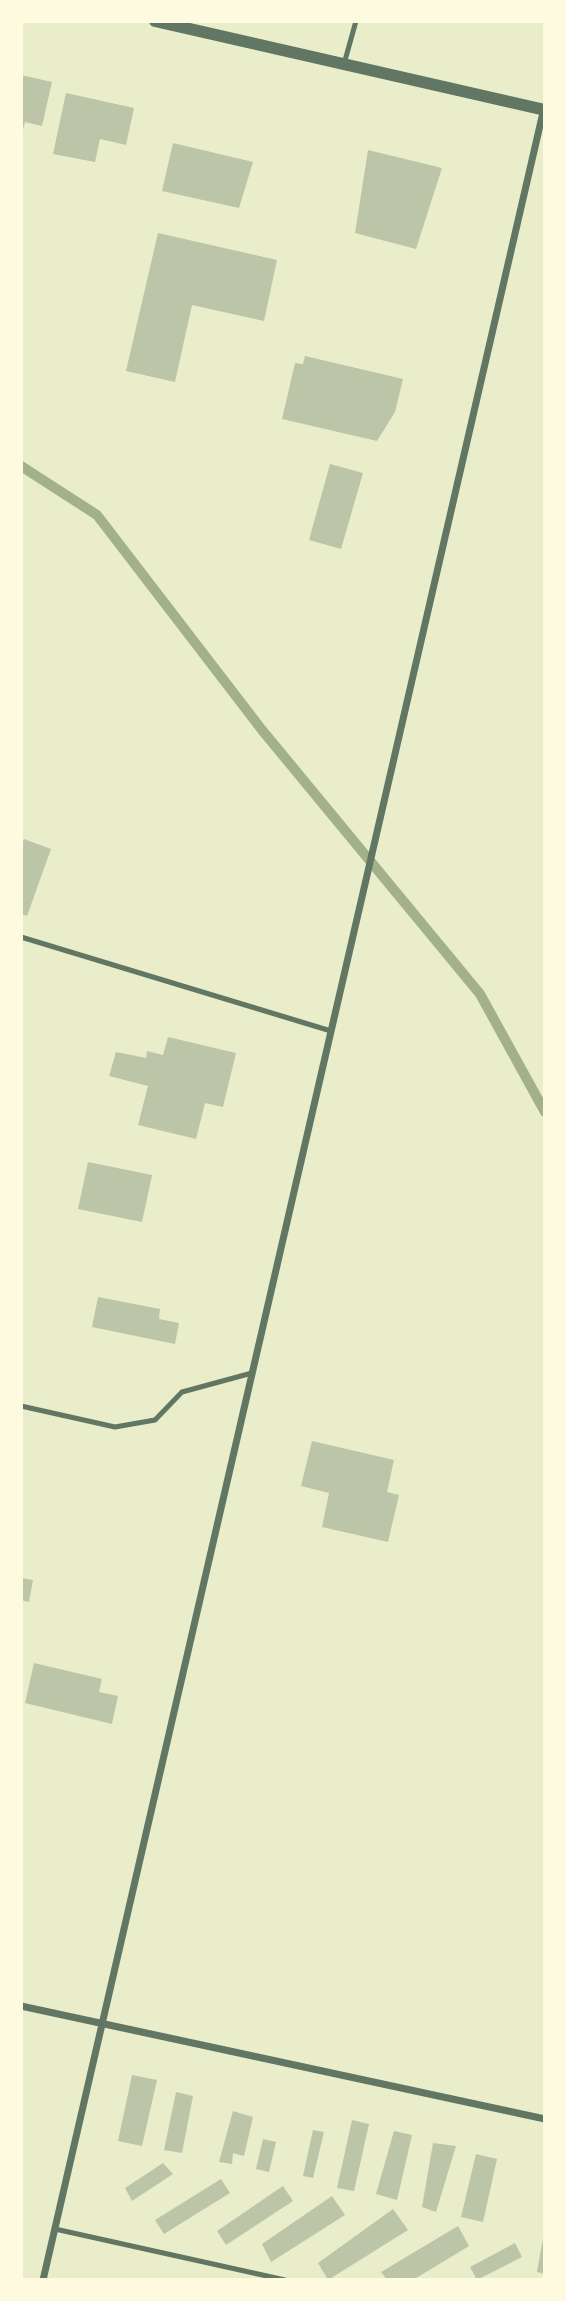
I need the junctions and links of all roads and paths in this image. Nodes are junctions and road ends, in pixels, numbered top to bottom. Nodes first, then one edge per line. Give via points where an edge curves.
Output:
1 (155, 21) edge
2 (356, 21) edge
3 (182, 24) edge
4 (344, 64) junction
5 (545, 108) edge
6 (21, 937) edge
7 (331, 1031) junction
8 (252, 1373) junction
9 (21, 1406) edge
10 (21, 2006) edge
11 (102, 2024) junction
12 (545, 2119) edge
13 (55, 2229) junction
14 (43, 2280) edge
15 (285, 2280) edge

1 - 3 street
2 - 4 lane
3 - 4 street
4 - 5 street
5 - 7 street
6 - 7 lane
7 - 8 street
8 - 9 lane via 182,1392 155,1420 115,1427
8 - 11 street
10 - 11 street
11 - 12 street
11 - 13 street
13 - 14 street
13 - 15 lane

